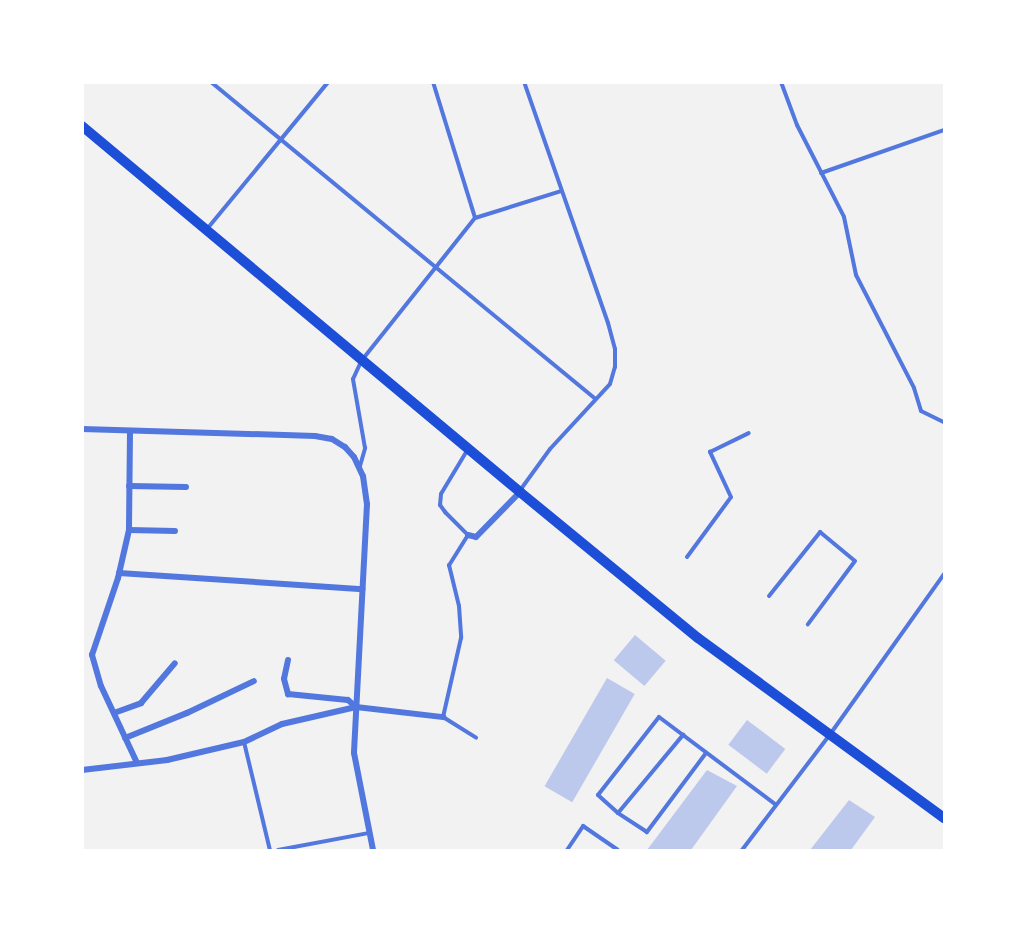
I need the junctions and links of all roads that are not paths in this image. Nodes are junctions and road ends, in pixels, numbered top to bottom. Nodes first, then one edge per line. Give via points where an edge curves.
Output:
1 (211, 82) edge
2 (328, 82) edge
3 (432, 82) edge
4 (524, 82) edge
5 (781, 82) edge
6 (82, 126) edge
7 (945, 130) edge
8 (281, 140) junction
9 (821, 173) junction
10 (561, 191) junction
11 (475, 218) junction
12 (206, 230) junction
13 (436, 268) junction
14 (362, 360) junction
15 (595, 399) junction
16 (945, 422) edge
17 (82, 429) edge
18 (130, 432) junction
19 (749, 433) dead end
20 (468, 449) junction
21 (360, 466) junction
22 (129, 486) junction
23 (186, 488) dead end
24 (519, 492) junction
25 (129, 530) junction
26 (175, 531) dead end
27 (468, 535) junction
28 (687, 557) dead end
29 (119, 573) junction
30 (945, 574) edge
31 (362, 589) junction
32 (769, 596) dead end
33 (808, 624) dead end
34 (288, 660) dead end
35 (175, 663) dead end
36 (254, 681) dead end
37 (356, 707) junction
38 (114, 713) junction
39 (443, 717) junction
40 (831, 733) junction
41 (683, 735) junction
42 (125, 738) junction
43 (476, 738) dead end
44 (244, 742) junction
45 (706, 753) junction
46 (137, 763) junction
47 (82, 770) edge
48 (776, 805) junction
49 (618, 813) junction
50 (945, 818) edge
51 (369, 833) junction
52 (270, 850) edge
53 (278, 850) edge
54 (373, 850) edge
55 (567, 850) edge
56 (618, 850) edge
57 (742, 850) edge

1 - 8 lane
2 - 8 lane
3 - 11 lane
4 - 10 lane
5 - 9 lane
6 - 12 main road
7 - 9 lane
8 - 12 lane
8 - 13 lane
9 - 16 lane via 848,228 856,275 914,388 921,411
10 - 11 lane
10 - 15 lane via 615,349 610,384
11 - 13 lane
12 - 14 main road
13 - 14 lane
13 - 15 lane
14 - 20 main road
14 - 21 lane via 353,379 365,448
15 - 24 lane via 550,448
17 - 18 street
18 - 21 street via 315,436 332,439 345,447
18 - 22 street
19 - 28 lane via 710,452 731,497
20 - 24 main road
20 - 27 lane via 448,480 440,505
21 - 31 street via 366,496
22 - 23 street
22 - 25 street
24 - 27 street via 476,537
24 - 40 main road via 698,638
25 - 26 street
25 - 29 street
27 - 39 lane via 449,565 459,606 461,638
29 - 31 street
29 - 38 street via 92,655
30 - 40 lane
31 - 37 street
32 - 33 lane via 820,532 855,561
34 - 37 street via 284,679 288,694 348,700
35 - 38 street via 141,703
36 - 42 street
37 - 39 street
37 - 44 street via 282,724
37 - 51 street via 354,753
38 - 42 street
39 - 43 lane
40 - 48 lane
40 - 50 main road
41 - 45 lane
41 - 49 lane
41 - 49 lane via 659,717 598,795
42 - 46 street
44 - 46 street via 168,760
44 - 52 lane
45 - 48 lane
45 - 49 lane via 647,832
46 - 47 street
48 - 57 lane
51 - 53 lane
51 - 54 street
55 - 56 lane via 582,826

